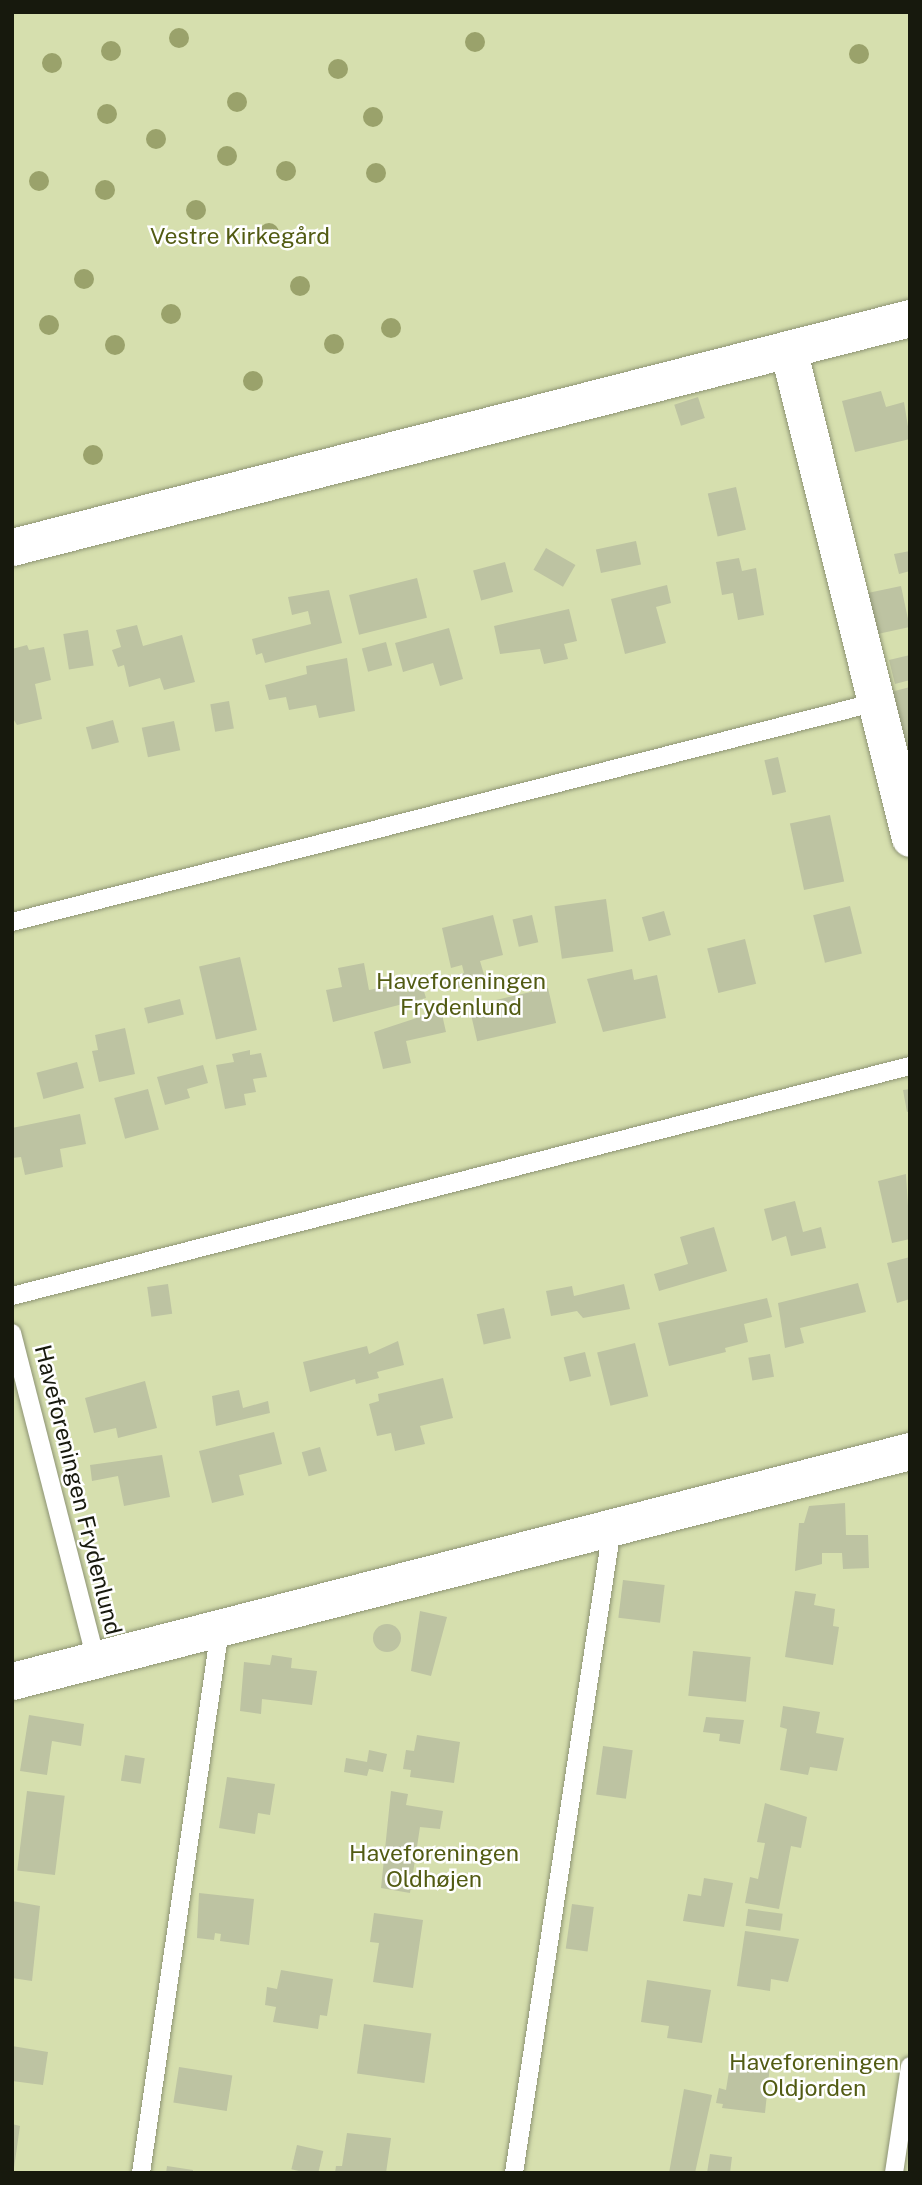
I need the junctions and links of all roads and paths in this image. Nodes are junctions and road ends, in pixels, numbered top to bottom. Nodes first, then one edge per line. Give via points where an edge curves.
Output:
1 (910, 318) edge
2 (788, 349) junction
3 (12, 547) edge
4 (877, 702) junction
5 (910, 838) edge
6 (12, 922) edge
7 (910, 1066) edge
8 (12, 1296) edge
9 (12, 1333) edge
10 (910, 1451) edge
11 (611, 1528) junction
12 (220, 1629) junction
13 (96, 1660) junction
14 (12, 1681) edge
15 (910, 2066) edge
16 (141, 2173) edge
17 (514, 2173) edge
18 (894, 2173) edge

1 - 2 street
2 - 3 street
2 - 4 street
4 - 5 street
4 - 6 lane
7 - 8 lane
9 - 13 lane, Haveforeningen Frydenlund
10 - 11 street
11 - 12 street
11 - 17 lane
12 - 13 street
12 - 16 lane
13 - 14 street
15 - 18 lane

